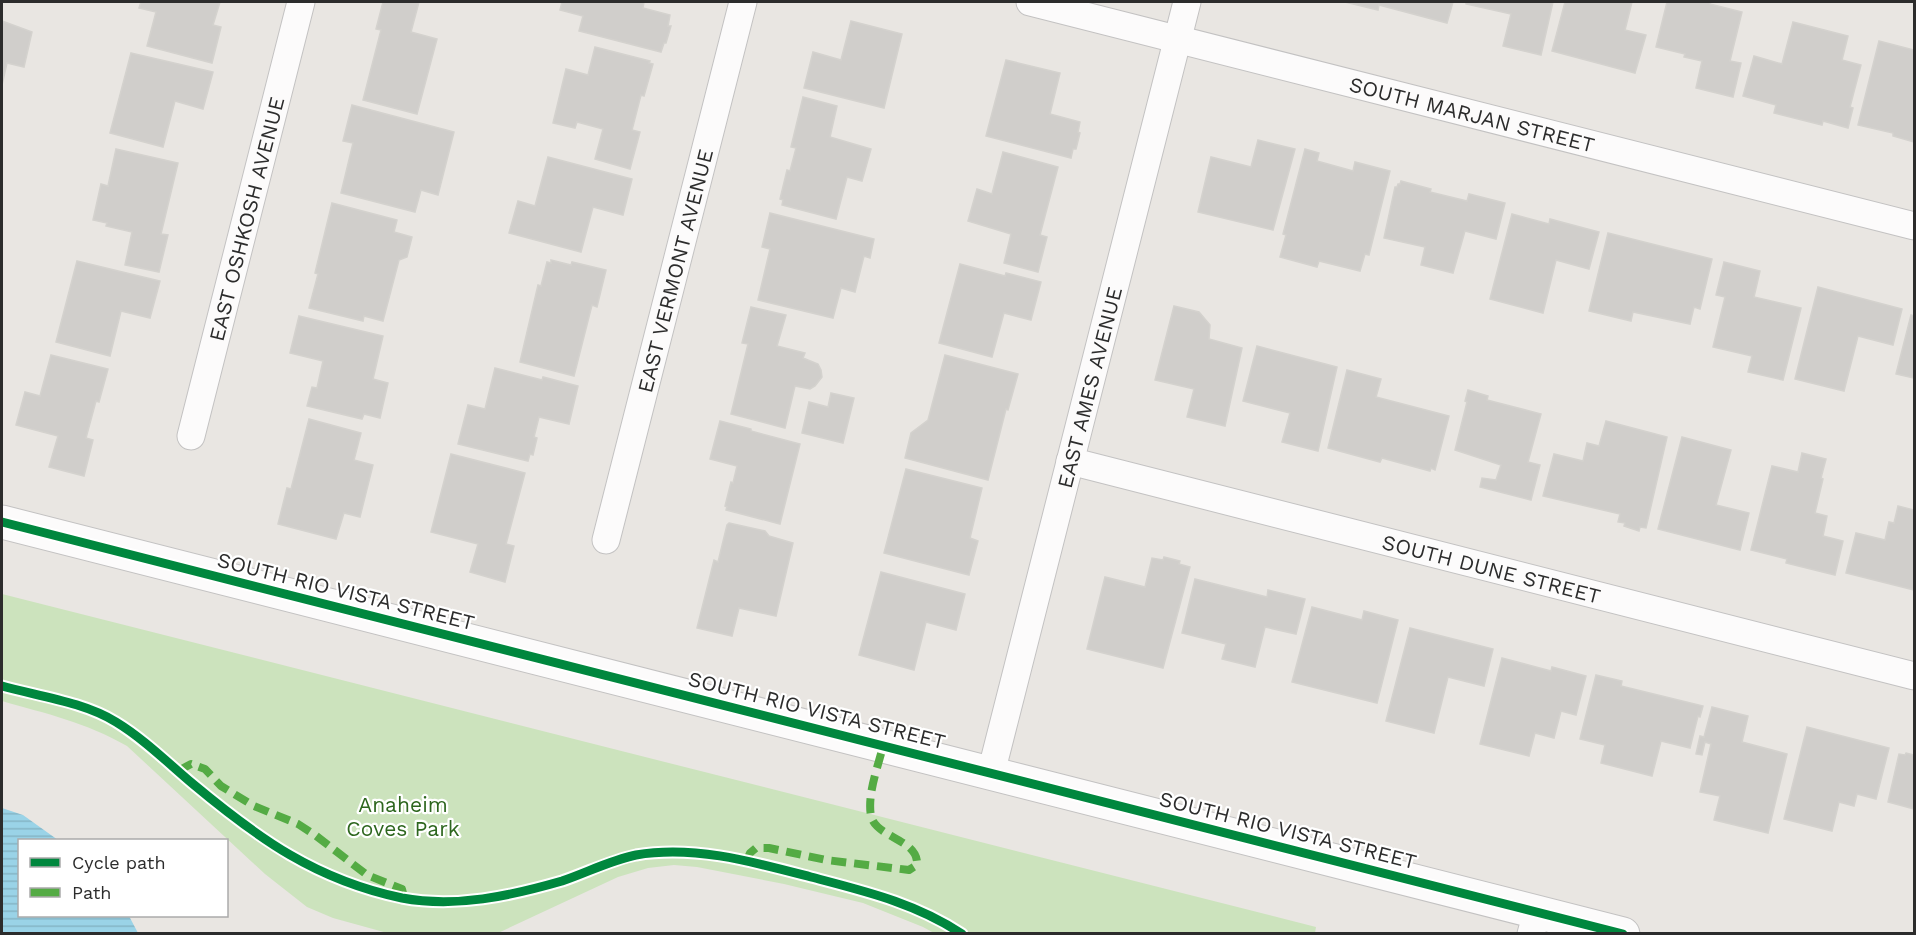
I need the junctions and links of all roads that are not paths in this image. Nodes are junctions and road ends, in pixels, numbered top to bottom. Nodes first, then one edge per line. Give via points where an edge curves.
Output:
1 (301, 2) edge
2 (743, 2) edge
3 (1030, 2) edge
4 (1187, 2) edge
5 (1177, 39) junction
6 (1914, 226) edge
7 (191, 436) dead end
8 (1070, 461) junction
9 (2, 522) edge
10 (606, 540) dead end
11 (1914, 676) edge
12 (991, 773) junction
13 (1534, 922) edge
14 (1623, 933) edge

1 - 7 street, EAST OSHKOSH AVENUE
2 - 10 street, EAST VERMONT AVENUE
3 - 5 street, SOUTH MARJAN STREET
4 - 5 street, EAST AMES AVENUE
5 - 6 street, SOUTH MARJAN STREET
5 - 8 street, EAST AMES AVENUE
8 - 11 street, SOUTH DUNE STREET
8 - 12 street, EAST AMES AVENUE
9 - 12 street, SOUTH RIO VISTA STREET
12 - 13 street, SOUTH RIO VISTA STREET
13 - 14 street, SOUTH RIO VISTA STREET

